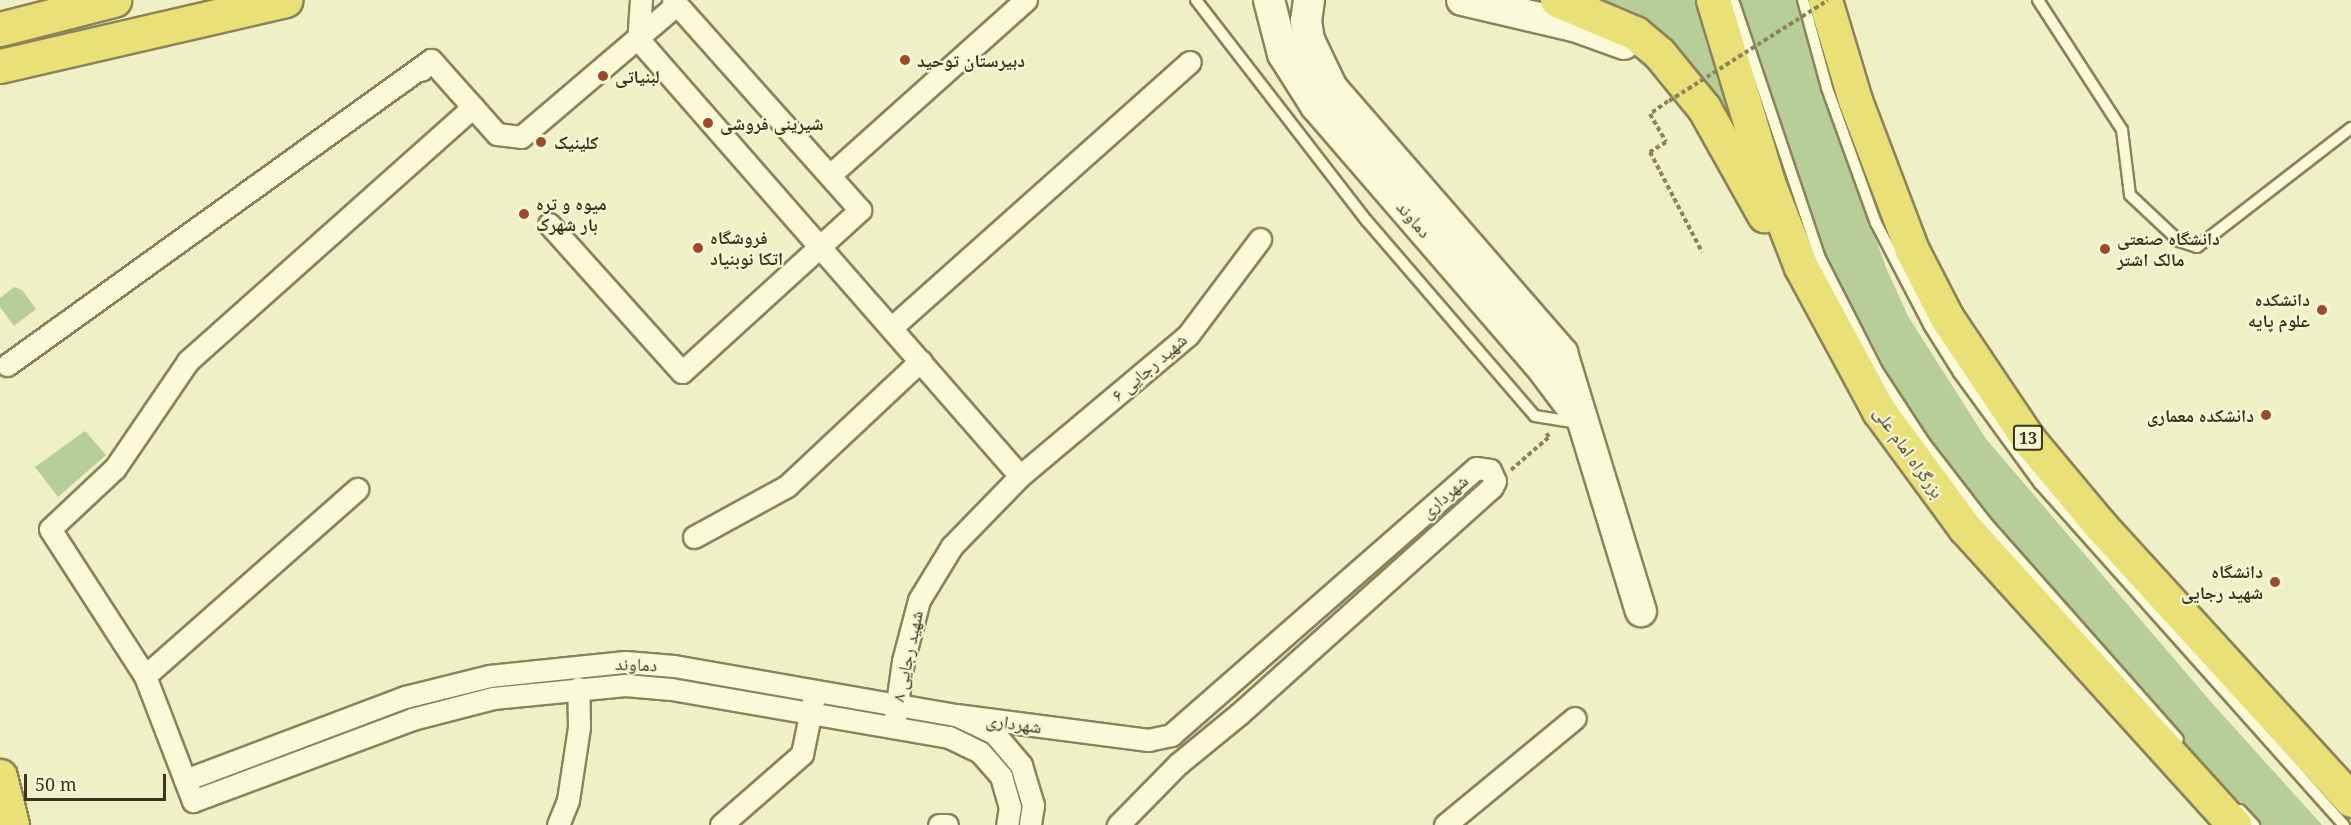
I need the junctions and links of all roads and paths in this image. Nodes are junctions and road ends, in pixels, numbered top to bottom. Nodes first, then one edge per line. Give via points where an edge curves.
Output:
1 (59, 0) edge
2 (114, 0) edge
3 (285, 0) edge
4 (641, 0) edge
5 (1026, 0) edge
6 (1196, 0) edge
7 (1269, 0) edge
8 (1309, 0) edge
9 (1462, 0) edge
10 (1557, 0) edge
11 (1713, 0) edge
12 (1732, 0) edge
13 (1803, 0) edge
14 (1826, 0) edge
15 (1843, 0) edge
16 (2038, 0) edge
17 (674, 2) edge
18 (0, 16) edge
19 (0, 29) edge
20 (638, 39) junction
21 (431, 60) junction
22 (1190, 62) dead end
23 (0, 66) edge
24 (1672, 87) junction
25 (1855, 100) junction
26 (473, 107) junction
27 (2351, 128) edge
28 (318, 148) dead end
29 (830, 175) junction
30 (549, 224) dead end
31 (1260, 239) dead end
32 (820, 246) junction
33 (1702, 252) dead end
34 (1801, 267) junction
35 (891, 328) junction
36 (920, 361) junction
37 (7, 365) dead end
38 (1535, 416) junction
39 (1584, 424) junction
40 (1020, 476) junction
41 (1492, 487) junction
42 (357, 489) dead end
43 (694, 537) dead end
44 (1641, 611) dead end
45 (145, 676) junction
46 (578, 688) junction
47 (815, 691) junction
48 (1221, 693) junction
49 (896, 705) junction
50 (811, 713) junction
51 (1239, 714) junction
52 (956, 715) junction
53 (1575, 718) dead end
54 (893, 727) junction
55 (1160, 740) junction
56 (2186, 748) dead end
57 (1178, 764) junction
58 (0, 776) edge
59 (185, 780) junction
60 (2351, 800) edge
61 (2234, 814) edge
62 (12, 825) edge
63 (558, 825) edge
64 (721, 825) edge
65 (939, 825) edge
66 (947, 825) edge
67 (1007, 825) edge
68 (1030, 825) edge
69 (1118, 825) edge
70 (1445, 825) edge
71 (2254, 825) edge
72 (2344, 825) edge

1 - 18 highway
2 - 19 highway
3 - 23 highway
4 - 20 street
5 - 29 street
6 - 38 lane via 1367,221
7 - 39 main road, دماوند via 1284,54 1316,106 1539,364
8 - 39 main road, دماوند via 1309,40 1332,88 1562,353
9 - 24 main road via 1611,38
10 - 24 highway via 1635,33
11 - 34 highway, بزرگراه امام علی via 1769,185
12 - 56 lane via 1819,256 1877,370 1924,442 1985,521
13 - 72 lane via 1839,126 1876,223 1959,374 2040,484
14 - 24 path, bridge
14 - 25 highway, 13
15 - 25 highway
16 - 27 lane via 2122,130 2130,195 2179,241 2197,247
17 - 20 street
17 - 29 street
20 - 26 street via 521,137 497,134
20 - 32 street
21 - 26 street
21 - 28 street
21 - 37 street
22 - 35 street
24 - 33 path via 1650,114 1666,142 1650,152
24 - 34 highway via 1704,108 1756,205
25 - 60 highway, 13 via 1912,250 1947,318 2029,440 2100,525
26 - 45 street via 188,361 115,468 50,529
29 - 32 street via 860,210
30 - 32 street via 682,372
31 - 40 street, شهید رجایی ۶ via 1188,335
32 - 35 street
34 - 61 highway, بزرگراه امام علی via 1838,340 1910,459 1965,528
35 - 36 street
36 - 40 street
36 - 43 street via 787,486
38 - 39 lane
38 - 41 path via 1549,437
39 - 44 main road, دماوند
40 - 49 street, شهید رجایی ۸ via 952,546 919,600
41 - 48 street, شهرداری via 1495,481 1490,470 1476,468
41 - 51 street, شهرداری
42 - 45 street
45 - 59 street
46 - 50 street, دماوند via 625,685 671,689
46 - 59 street, دماوند via 494,698 412,719 193,801
46 - 63 street via 579,727 568,800
47 - 49 street, دماوند
47 - 50 street
47 - 59 street, دماوند via 674,666 625,662 489,676 405,697
48 - 51 street
48 - 55 street, شهرداری via 1172,735
49 - 52 street, دماوند
49 - 54 street, شهید رجایی ۸
50 - 54 street, دماوند
50 - 64 street via 802,754
51 - 57 street, شهرداری
52 - 55 street, شهرداری
52 - 68 street, دماوند via 994,733 1021,765 1033,806
53 - 70 street
54 - 67 street, دماوند via 949,737 980,752 1001,776 1010,807
55 - 57 street
57 - 69 street, شهرداری
58 - 62 highway
61 - 71 lane
65 - 66 street

